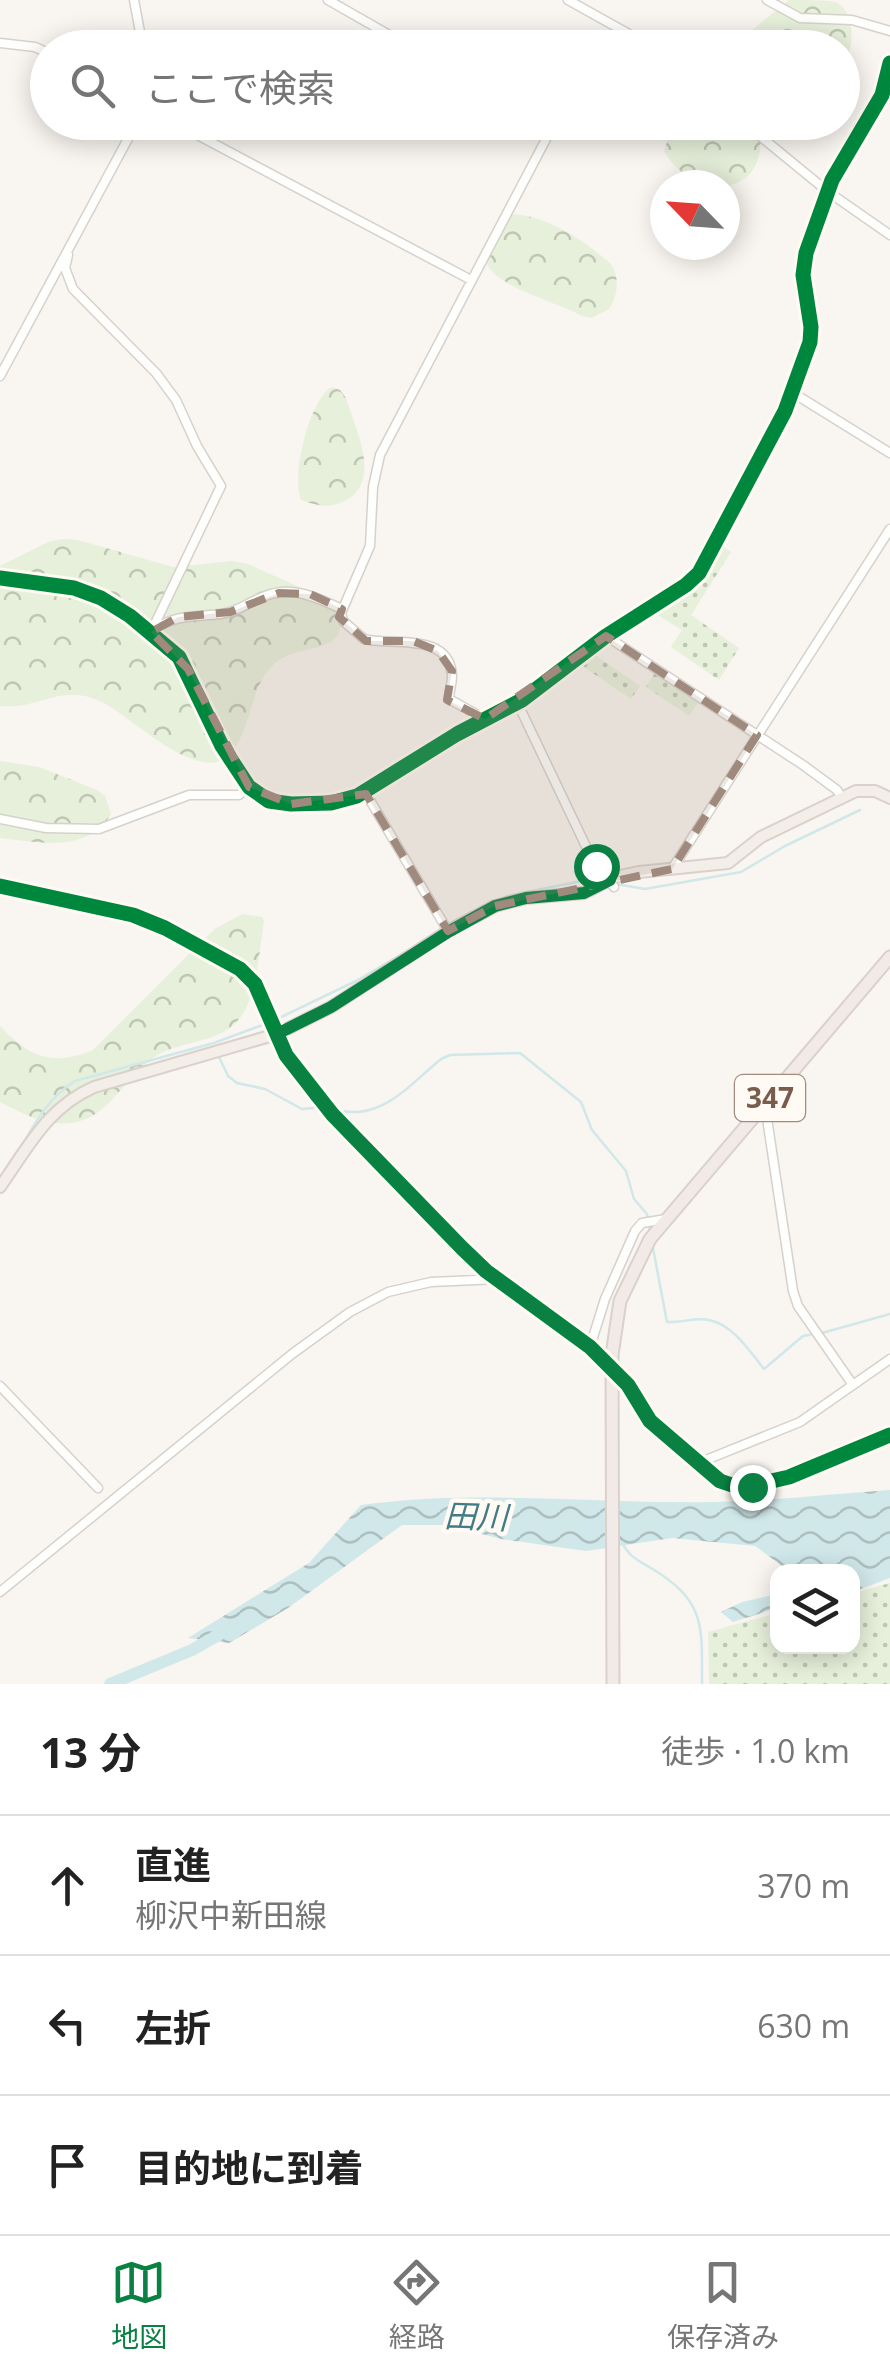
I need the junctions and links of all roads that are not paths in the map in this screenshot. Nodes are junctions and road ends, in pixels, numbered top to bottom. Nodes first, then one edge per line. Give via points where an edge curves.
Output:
1 (134, 0) edge
2 (328, 0) edge
3 (568, 0) edge
4 (767, 0) edge
5 (139, 30) edge
6 (380, 30) edge
7 (622, 30) edge
8 (890, 30) edge
9 (0, 43) edge
10 (30, 46) edge
11 (890, 62) edge
12 (886, 88) edge
13 (860, 133) edge
14 (128, 140) edge
15 (206, 140) edge
16 (543, 140) edge
17 (765, 140) edge
18 (856, 140) edge
19 (827, 191) junction
20 (890, 236) edge
21 (68, 254) junction
22 (471, 280) junction
23 (0, 376) edge
24 (790, 391) junction
25 (890, 453) edge
26 (890, 530) edge
27 (0, 578) edge
28 (342, 609) junction
29 (150, 632) junction
30 (606, 636) junction
31 (518, 702) junction
32 (486, 719) junction
33 (757, 735) junction
34 (249, 787) junction
35 (365, 792) junction
36 (842, 798) junction
37 (890, 798) edge
38 (0, 818) edge
39 (672, 869) junction
40 (612, 883) junction
41 (0, 886) edge
42 (448, 932) junction
43 (890, 957) edge
44 (275, 1030) junction
45 (765, 1104) junction
46 (0, 1187) edge
47 (660, 1219) junction
48 (498, 1278) junction
49 (590, 1347) junction
50 (890, 1359) edge
51 (853, 1385) junction
52 (0, 1386) edge
53 (890, 1435) edge
54 (701, 1462) junction
55 (98, 1488) dead end
56 (0, 1592) edge
57 (613, 1684) edge

1 - 5 street
2 - 6 street
3 - 7 street
4 - 8 street via 800,18
9 - 10 street
11 - 12 street
12 - 13 street
14 - 21 street
15 - 22 street
16 - 22 street
17 - 19 street
18 - 19 street
19 - 20 street
19 - 24 street via 804,264 810,342
21 - 23 street
21 - 29 street via 72,289 156,373 221,486
22 - 28 street via 380,454 370,546
24 - 25 street
24 - 30 street via 699,573
26 - 33 street
27 - 29 street via 87,593
28 - 29 street via 310,594 279,593 230,612 178,616
28 - 32 street via 344,621 364,640 413,641 438,651 452,672 449,700
29 - 34 street via 188,670
30 - 31 street
30 - 33 street
31 - 32 street
31 - 40 street via 592,860
32 - 35 street
33 - 36 street
33 - 39 street
34 - 35 street via 269,801 290,804 331,804
34 - 38 street via 238,795 188,796 98,830
35 - 42 street
36 - 37 main road via 856,790
36 - 39 main road via 761,837 728,863
39 - 40 main road
40 - 42 main road via 495,906
41 - 44 street via 165,928 240,968 255,984
42 - 44 main road via 331,1007
43 - 45 highway, 347
44 - 46 main road via 68,1098
44 - 48 street via 286,1055 333,1115
45 - 47 highway, 347
45 - 51 street via 798,1306
47 - 49 street via 642,1224 620,1260
47 - 57 highway, 347, bridge via 620,1302 612,1354
48 - 49 street
48 - 56 street via 431,1282 388,1292 350,1312
49 - 54 street via 628,1385 650,1422
50 - 51 street
51 - 54 street via 800,1422
52 - 55 street
53 - 54 street via 752,1487 727,1484

